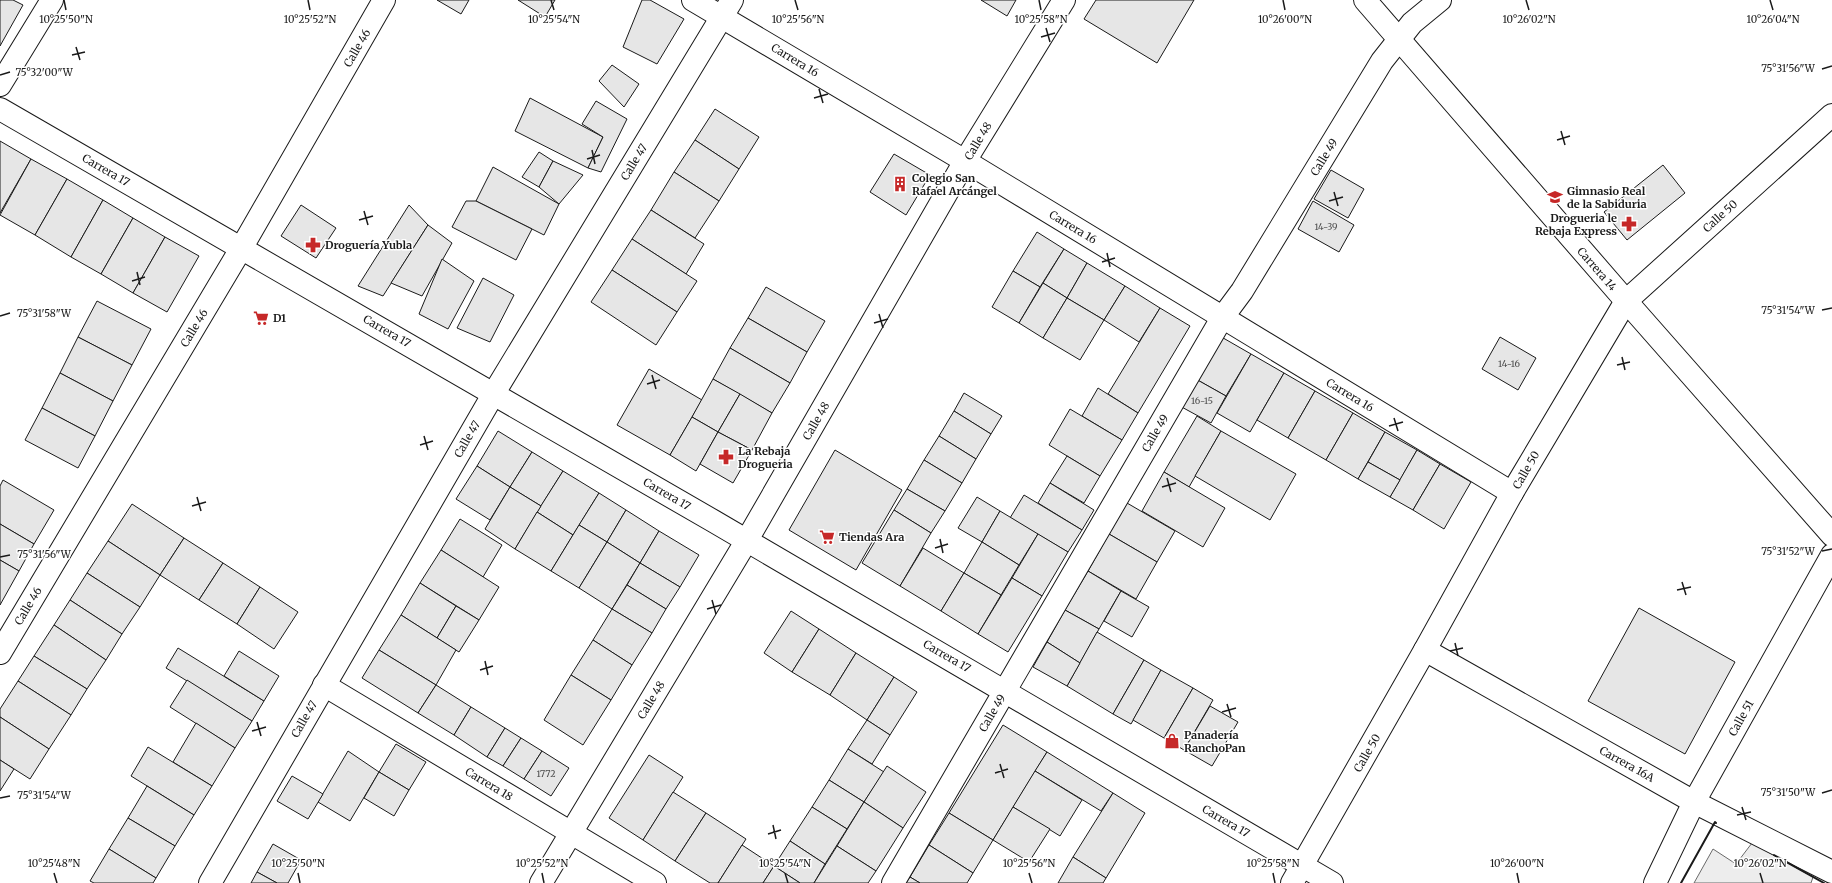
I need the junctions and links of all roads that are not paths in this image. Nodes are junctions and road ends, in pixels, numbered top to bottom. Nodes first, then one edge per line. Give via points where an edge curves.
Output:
1 (52, 0) edge
2 (384, 0) edge
3 (693, 0) edge
4 (1064, 0) edge
5 (1365, 0) edge
6 (1440, 0) edge
7 (727, 9) edge
8 (1398, 39) junction
9 (0, 85) edge
10 (0, 109) edge
11 (1832, 115) edge
12 (965, 161) junction
13 (242, 247) junction
14 (1626, 302) junction
15 (1222, 318) junction
16 (494, 393) junction
17 (1512, 493) junction
18 (1832, 535) edge
19 (747, 540) junction
20 (1832, 555) edge
21 (1425, 650) junction
22 (0, 653) edge
23 (324, 684) junction
24 (1005, 690) junction
25 (1694, 802) junction
26 (571, 832) junction
27 (1832, 872) edge
28 (1297, 874) edge
29 (210, 883) edge
30 (541, 883) edge
31 (655, 883) edge
32 (893, 883) edge
33 (1332, 883) edge
34 (1655, 883) edge

1 - 9 street
2 - 13 street, Calle 46
3 - 7 street, Carrera 16
4 - 12 street, Calle 48
5 - 8 street, Carrera 14
6 - 8 street, Calle 49 via 1412,23
7 - 12 street, Carrera 16
7 - 16 street, Calle 47
8 - 14 street, Carrera 14
8 - 15 street, Calle 49
10 - 13 street, Carrera 17
11 - 14 street, Calle 50
12 - 15 street, Carrera 16
12 - 19 street, Calle 48
13 - 16 street, Carrera 17
13 - 22 street, Calle 46
14 - 17 street, Calle 50
14 - 18 street, Carrera 14
15 - 17 street, Carrera 16
15 - 24 street, Calle 49
16 - 19 street, Carrera 17
16 - 23 street, Calle 47
17 - 21 street, Calle 50
19 - 24 street, Carrera 17
19 - 26 street, Calle 48
20 - 25 street, Calle 51
21 - 25 street, Carrera 16A
21 - 28 street, Calle 50
23 - 26 street, Carrera 18
23 - 29 street, Calle 47
24 - 28 street, Carrera 17
24 - 32 street, Calle 49
25 - 27 street, Carrera 16A
25 - 34 street, Calle 51
26 - 30 street, Calle 48
26 - 31 street, Carrera 18
28 - 33 street, Carrera 17

